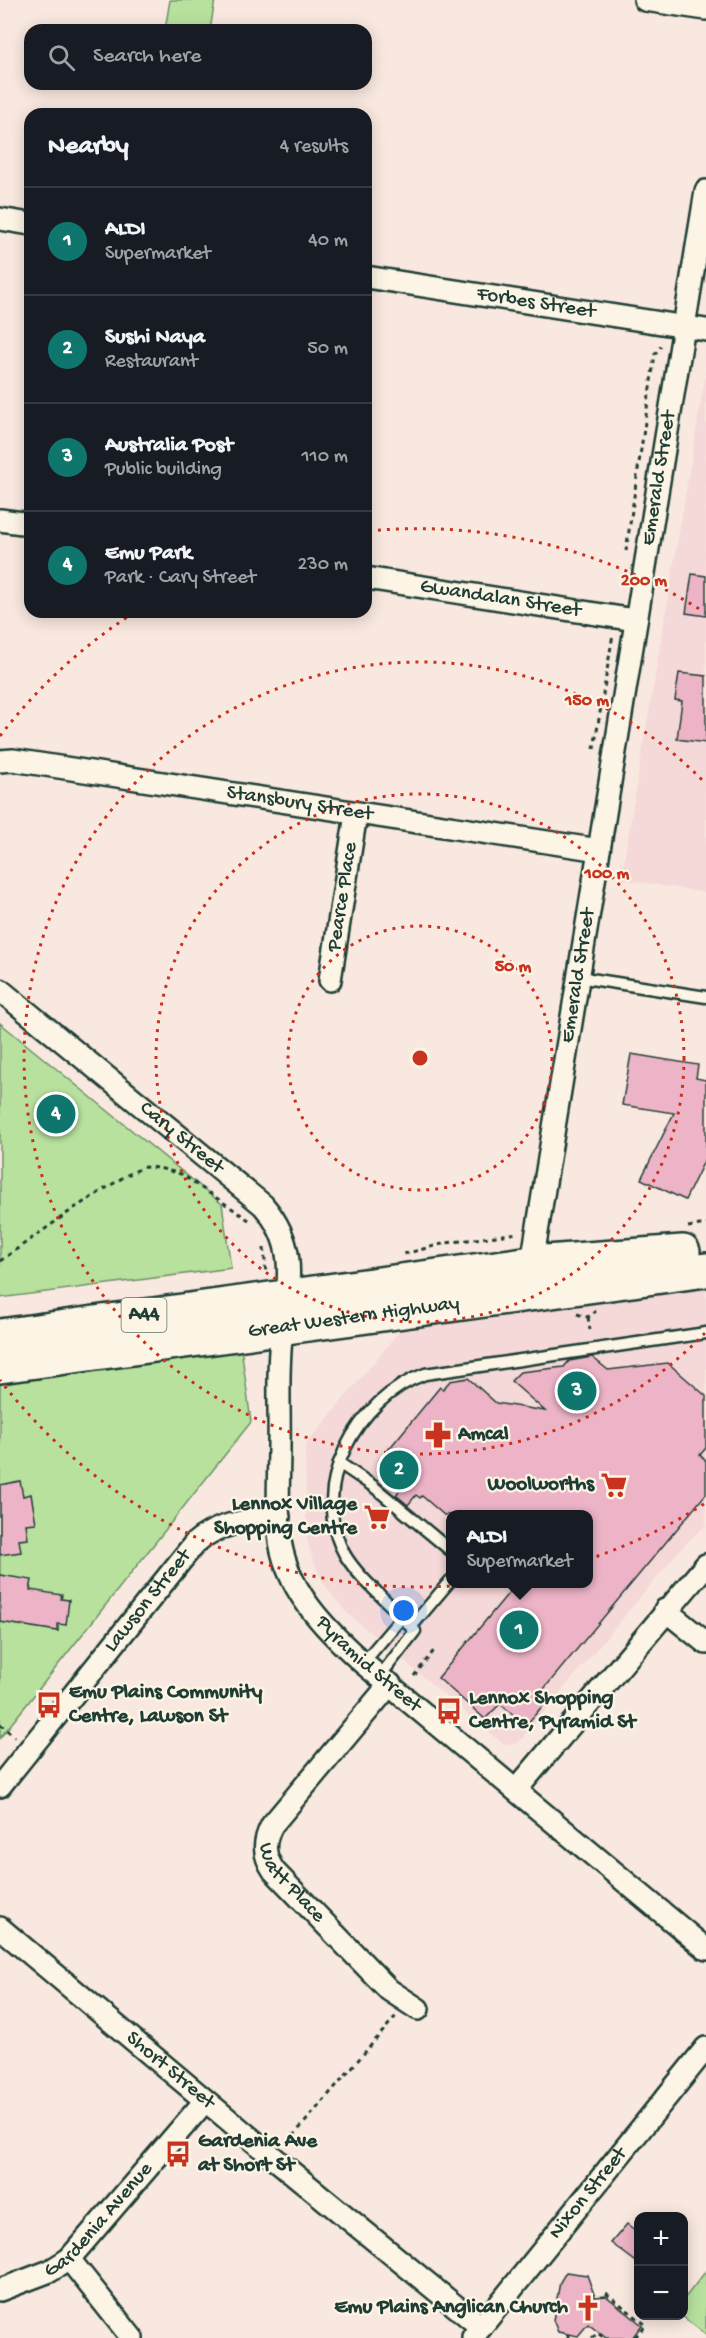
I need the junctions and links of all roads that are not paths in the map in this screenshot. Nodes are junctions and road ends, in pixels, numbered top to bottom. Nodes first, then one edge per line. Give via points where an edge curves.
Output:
1 (645, 0) edge
2 (706, 9) edge
3 (706, 190) edge
4 (0, 219) edge
5 (24, 223) edge
6 (372, 278) edge
7 (684, 326) junction
8 (706, 330) edge
9 (0, 520) edge
10 (24, 523) edge
11 (372, 579) edge
12 (635, 620) junction
13 (0, 761) edge
14 (356, 814) junction
15 (599, 850) junction
16 (578, 977) junction
17 (330, 980) dead end
18 (0, 990) edge
19 (706, 997) edge
20 (706, 1250) edge
21 (532, 1263) junction
22 (706, 1270) edge
23 (280, 1286) junction
24 (283, 1327) junction
25 (706, 1334) edge
26 (0, 1336) edge
27 (0, 1366) edge
28 (339, 1463) junction
29 (279, 1517) junction
30 (446, 1547) edge
31 (706, 1565) edge
32 (446, 1586) edge
33 (665, 1610) junction
34 (402, 1617) junction
35 (413, 1629) junction
36 (706, 1643) edge
37 (363, 1663) junction
38 (385, 1680) junction
39 (0, 1785) edge
40 (516, 1790) junction
41 (0, 1928) edge
42 (706, 1949) edge
43 (413, 2006) road end
44 (706, 2048) edge
45 (205, 2101) junction
46 (69, 2259) junction
47 (0, 2290) edge
48 (476, 2333) edge
49 (132, 2338) edge

1 - 2 street
3 - 7 street, Emerald Street
4 - 5 street
6 - 7 street, Forbes Street
7 - 8 street, Forbes Street
7 - 12 street, Emerald Street
9 - 10 street
11 - 12 street, Gwandalan Street
12 - 15 street, Emerald Street
13 - 14 street, Stansbury Street
14 - 15 street, Stansbury Street
14 - 17 street, Pearce Place
15 - 16 street, Emerald Street
16 - 19 lane
16 - 21 street, Emerald Street
18 - 23 street, Cary Street via 263,1205 278,1224 285,1243 289,1264
20 - 21 highway, Great Western Highway / A44
21 - 23 highway, Great Western Highway / A44
22 - 24 highway, Great Western Highway / A44
23 - 24 street, Cary Street
23 - 26 highway, Great Western Highway / A44
24 - 27 highway, Great Western Highway / A44
24 - 29 street, Pyramid Street
25 - 28 lane via 418,1376 392,1391 369,1413 349,1440
28 - 30 lane
28 - 34 lane via 332,1496 337,1536 347,1558
29 - 37 street, Pyramid Street via 281,1545 298,1591 326,1628
29 - 39 street, Lawson Street via 230,1524 195,1543
31 - 33 street
32 - 35 lane
33 - 36 street
33 - 40 street
34 - 35 lane
34 - 37 lane
35 - 38 lane
37 - 38 street, Pyramid Street
38 - 40 street, Pyramid Street
38 - 43 street, Watt Place via 272,1825 265,1846 274,1871 389,1990
40 - 42 street, Pyramid Street
41 - 45 street, Short Street
44 - 48 street, Nixon Street
45 - 46 street, Gardenia Avenue
45 - 48 street, Short Street
46 - 47 street, Gardenia Avenue via 50,2271
46 - 49 street

